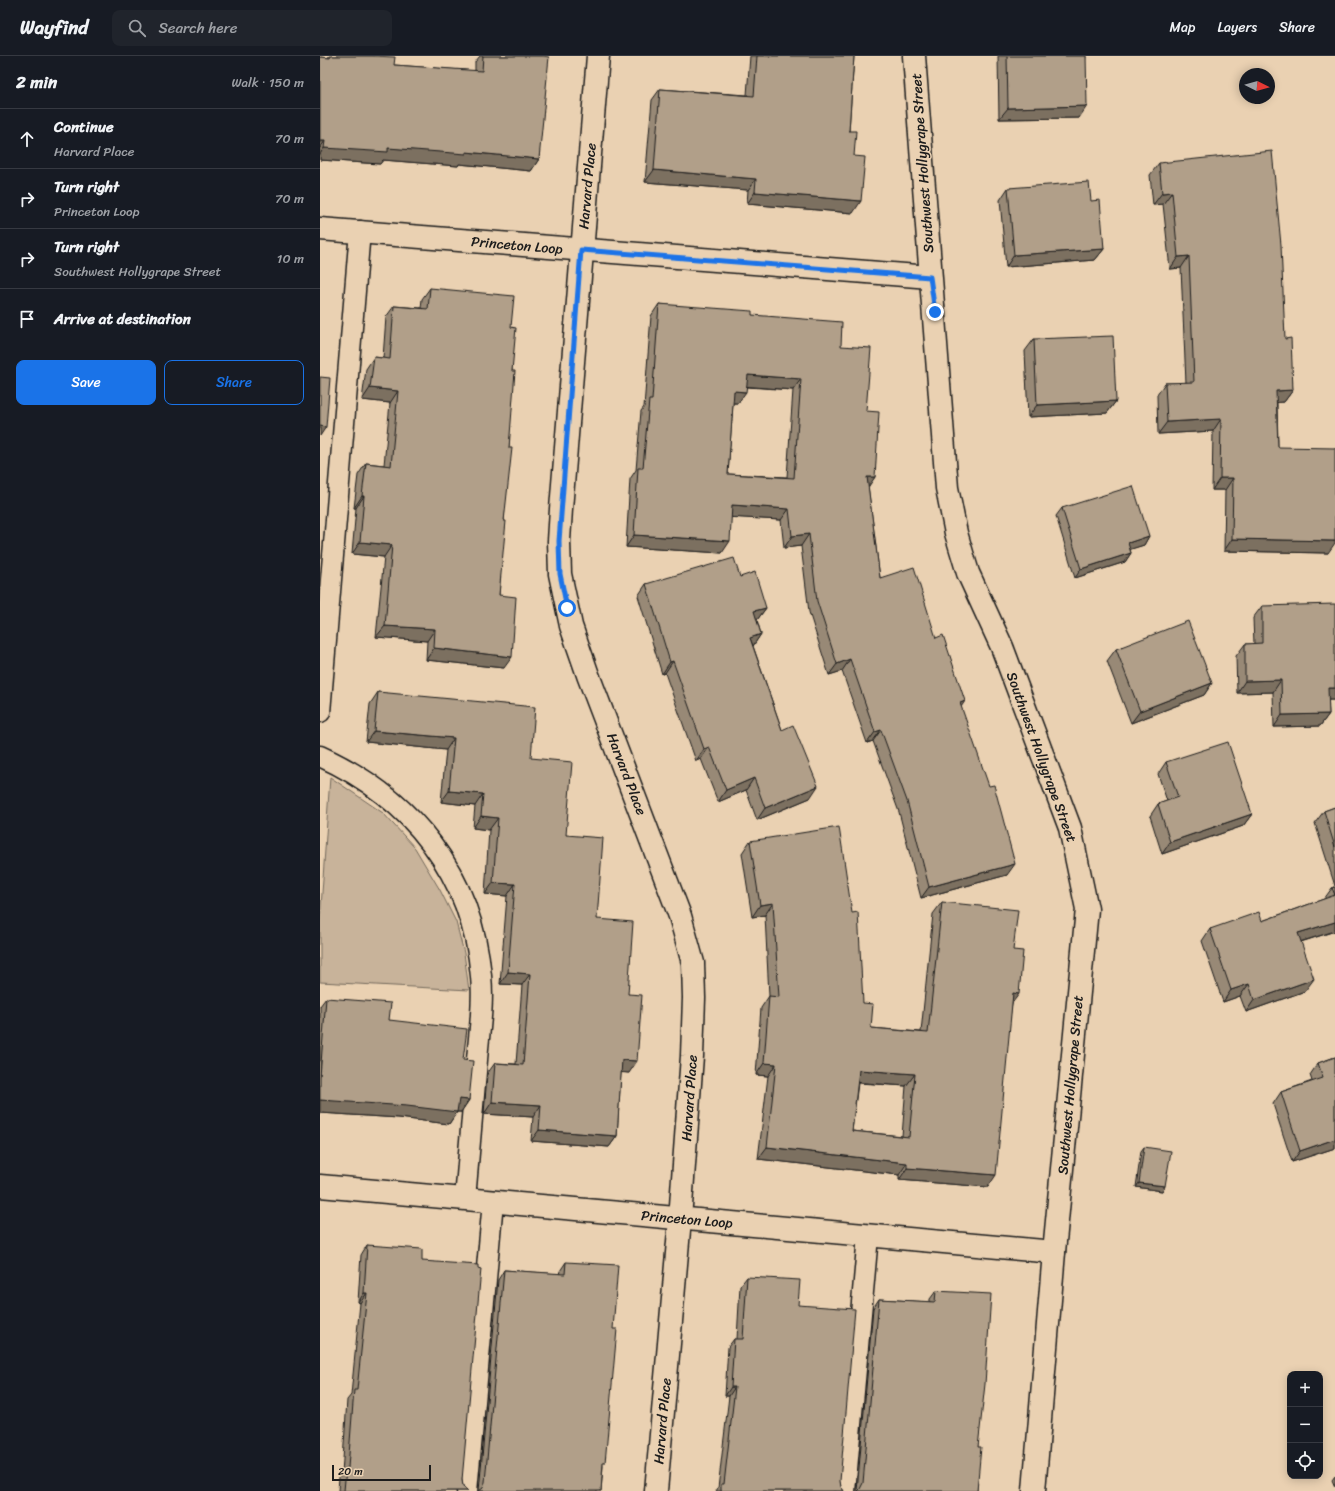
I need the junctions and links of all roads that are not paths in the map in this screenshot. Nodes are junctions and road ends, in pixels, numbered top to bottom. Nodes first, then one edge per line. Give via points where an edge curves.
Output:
1 (598, 56) edge
2 (914, 56) edge
3 (320, 229) edge
4 (360, 231) junction
5 (581, 250) junction
6 (930, 277) junction
7 (320, 712) edge
8 (320, 756) edge
9 (320, 1186) edge
10 (465, 1199) junction
11 (493, 1201) junction
12 (680, 1219) junction
13 (868, 1236) junction
14 (1054, 1252) junction
15 (467, 1491) edge
16 (656, 1491) edge
17 (844, 1491) edge
18 (1034, 1491) edge

1 - 5 street, Harvard Place
2 - 6 street, Southwest Hollygrape Street
3 - 4 street, Princeton Loop
4 - 5 street, Princeton Loop
4 - 7 lane
5 - 6 street, Princeton Loop
5 - 12 street, Harvard Place via 559,541 560,574 579,650 658,855 690,949 694,1019
6 - 14 street, Southwest Hollygrape Street via 935,312 947,488 956,533 968,573 1002,647 1070,828 1087,909
8 - 10 lane via 366,781 414,822 446,864 458,886 470,918 478,952 482,989
9 - 10 street, Princeton Loop
10 - 11 street, Princeton Loop
11 - 12 street, Princeton Loop
11 - 15 lane
12 - 13 street, Princeton Loop
12 - 16 street, Harvard Place
13 - 14 street, Princeton Loop
13 - 17 lane
14 - 18 street, Southwest Hollygrape Street

